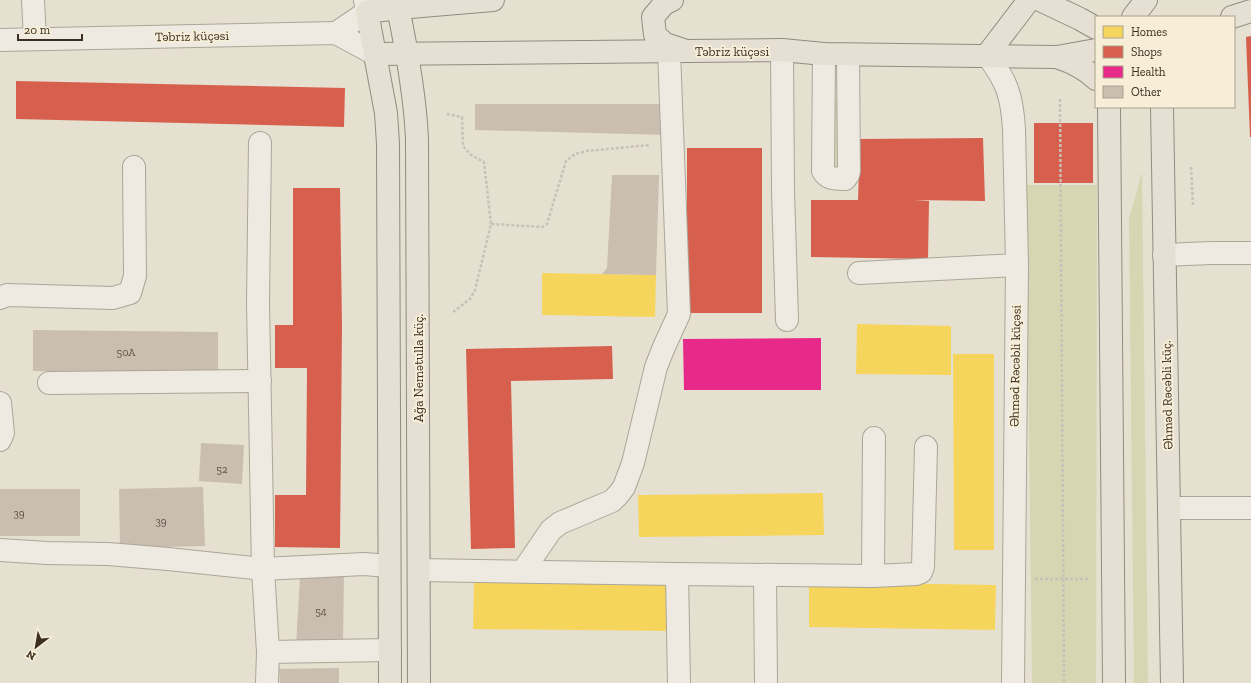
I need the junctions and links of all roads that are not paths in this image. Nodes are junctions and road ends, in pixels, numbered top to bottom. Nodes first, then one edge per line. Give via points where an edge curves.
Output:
1 (33, 0) edge
2 (493, 0) edge
3 (672, 0) edge
4 (1029, 0) edge
5 (1040, 0) edge
6 (1146, 0) edge
7 (397, 4) edge
8 (366, 6) edge
9 (1251, 11) edge
10 (1134, 16) edge
11 (1235, 16) edge
12 (1095, 27) edge
13 (336, 33) junction
14 (0, 40) edge
15 (35, 40) junction
16 (782, 50) junction
17 (1095, 50) edge
18 (678, 51) junction
19 (407, 53) junction
20 (375, 54) junction
21 (824, 54) junction
22 (848, 54) junction
23 (987, 55) junction
24 (1057, 56) junction
25 (1095, 78) edge
26 (1108, 108) edge
27 (1162, 108) edge
28 (260, 143) dead end
29 (134, 167) dead end
30 (1251, 253) edge
31 (1164, 255) junction
32 (1017, 266) junction
33 (859, 273) dead end
34 (0, 298) edge
35 (787, 320) dead end
36 (260, 381) junction
37 (48, 382) dead end
38 (0, 403) edge
39 (874, 438) dead end
40 (0, 440) edge
41 (926, 447) dead end
42 (1169, 508) junction
43 (1251, 508) edge
44 (0, 550) edge
45 (389, 566) junction
46 (263, 569) junction
47 (419, 570) junction
48 (523, 571) junction
49 (677, 574) junction
50 (765, 575) junction
51 (872, 576) junction
52 (390, 650) junction
53 (268, 652) junction
54 (267, 683) edge
55 (390, 683) edge
56 (419, 683) edge
57 (679, 683) edge
58 (766, 683) edge
59 (1013, 683) edge
60 (1114, 683) edge
61 (1172, 683) edge

1 - 15 street
2 - 7 main road
3 - 18 main road via 664,4 653,17 655,35
4 - 23 main road
5 - 12 main road
6 - 10 main road
7 - 8 main road
7 - 19 main road, Ağa Nemətulla küç.
8 - 13 street
8 - 20 main road
9 - 11 main road
13 - 15 street, Təbriz küçəsi
13 - 20 street
14 - 15 street, Təbriz küçəsi
16 - 18 main road, Təbriz küçəsi
16 - 21 main road, Təbriz küçəsi
16 - 35 street
17 - 24 main road, Təbriz küçəsi
18 - 19 main road, Təbriz küçəsi
18 - 48 street via 673,144 679,314 656,367 624,487 612,501 560,523 551,530
19 - 20 main road, Təbriz küçəsi
19 - 47 main road, Ağa Nemətulla küç. via 417,139
20 - 45 main road via 386,113 388,152
21 - 22 main road, Təbriz küçəsi
21 - 22 street via 823,172 830,178 845,178 849,171
22 - 23 main road, Təbriz küçəsi
23 - 24 main road, Təbriz küçəsi
23 - 32 street, Əhməd Rəcəbli küçəsi via 999,70 1013,107
24 - 25 main road
26 - 60 main road
27 - 31 main road, Əhməd Rəcəbli küç.
28 - 36 street
29 - 34 street via 135,276 130,293 113,298 7,295
30 - 31 street
31 - 42 main road, Əhməd Rəcəbli küç.
32 - 33 street
32 - 59 street, Əhməd Rəcəbli küçəsi
36 - 37 street
36 - 46 street
38 - 40 street via 3,433
39 - 51 street
41 - 51 street via 921,572
42 - 43 street
42 - 61 main road, Əhməd Rəcəbli küç.
44 - 46 street via 108,554
45 - 46 street via 364,564
45 - 52 main road
46 - 53 street
47 - 48 street
47 - 56 main road, Ağa Nemətulla küç.
48 - 49 street
49 - 50 street
49 - 57 street
50 - 51 street
50 - 58 street
52 - 53 street
52 - 55 main road
53 - 54 street

